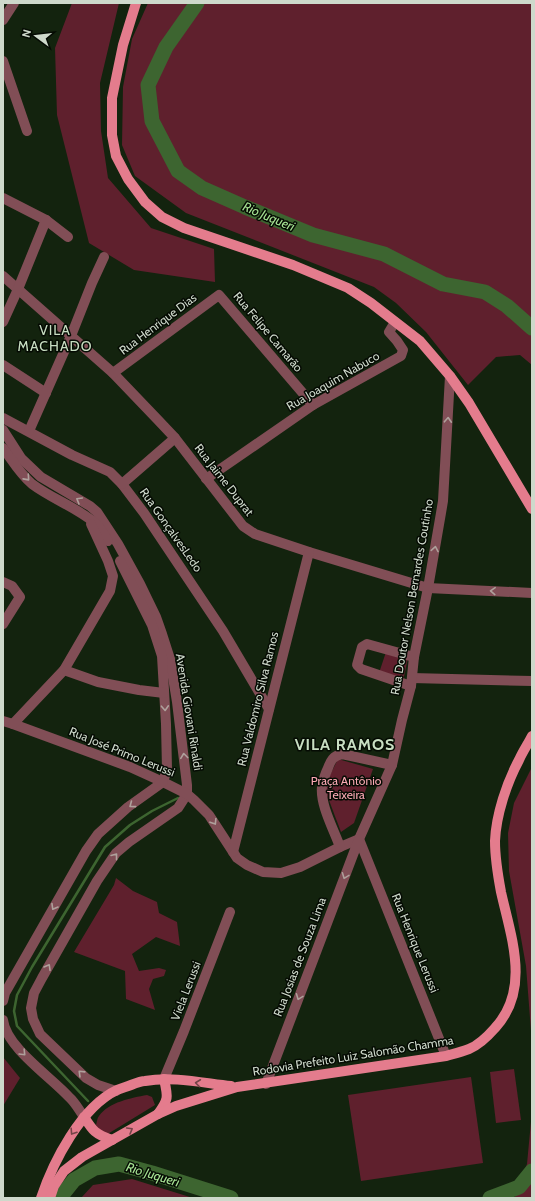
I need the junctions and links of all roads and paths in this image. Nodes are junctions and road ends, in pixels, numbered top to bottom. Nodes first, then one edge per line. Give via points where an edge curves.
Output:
1 (14, 3) edge
2 (136, 3) edge
3 (3, 20) edge
4 (3, 61) edge
5 (28, 131) dead end
6 (3, 198) edge
7 (46, 220) junction
8 (68, 237) dead end
9 (104, 257) dead end
10 (3, 276) edge
11 (18, 288) junction
12 (219, 295) joint
13 (3, 322) edge
14 (395, 322) junction
15 (71, 336) junction
16 (3, 365) edge
17 (113, 374) junction
18 (450, 376) junction
19 (46, 393) junction
20 (313, 405) junction
21 (3, 418) edge
22 (3, 430) edge
23 (29, 431) junction
24 (175, 438) junction
25 (3, 448) edge
26 (206, 479) junction
27 (122, 484) junction
28 (93, 508) junction
29 (532, 509) edge
30 (88, 518) junction
31 (308, 552) junction
32 (3, 582) edge
33 (428, 588) junction
34 (532, 593) edge
35 (3, 624) edge
36 (414, 657) junction
37 (64, 670) junction
38 (532, 681) edge
39 (412, 682) junction
40 (164, 693) junction
41 (269, 709) junction
42 (8, 723) edge
43 (532, 736) edge
44 (392, 765) junction
45 (163, 782) junction
46 (186, 794) junction
47 (359, 839) junction
48 (340, 847) junction
49 (233, 852) junction
50 (230, 912) dead end
51 (3, 1001) edge
52 (3, 1020) edge
53 (446, 1056) junction
54 (164, 1080) junction
55 (266, 1084) junction
56 (237, 1087) junction
57 (116, 1091) junction
58 (158, 1114) junction
59 (84, 1117) junction
60 (112, 1140) junction
61 (41, 1198) edge
62 (50, 1198) edge

1 - 3 street
2 - 14 main road via 123,45 112,98 112,135 116,156 128,179 145,202 162,217 184,228 293,265 348,288
4 - 5 street
6 - 7 street
7 - 8 street
7 - 11 street
9 - 15 street
10 - 11 street, Rua Jaime Duprat
11 - 13 street
11 - 15 street, Rua Jaime Duprat
12 - 17 street, Rua Henrique Dias
12 - 20 street, Rua Felipe Camarão
14 - 18 main road via 420,341
14 - 20 street, Rua Joaquim Nabuco via 389,332 403,350 401,356
15 - 17 street, Rua Jaime Duprat
15 - 19 street
16 - 19 street
17 - 24 street, Rua Jaime Duprat
18 - 29 main road via 469,403
33 -> 18 street, Rua Doutor Nelson Bernardes Coutinho via 443,501
19 - 23 street
20 - 26 street, Rua Joaquim Nabuco
21 - 23 street, Rua GonçalvesLedo
28 -> 22 street, Avenida Giovani Rinaldi via 41,477 21,458
23 - 27 street, Rua GonçalvesLedo via 110,472
24 - 26 street, Rua Jaime Duprat
24 - 27 street
25 -> 30 street, Avenida Giovani Rinaldi via 31,483
26 - 31 street, Rua Jaime Duprat via 243,526 255,534
27 - 41 street, Rua GonçalvesLedo via 224,631
28 - 30 street
46 -> 28 street, Avenida Giovani Rinaldi via 177,702 170,659 162,634 140,584 118,544
30 - 37 street via 108,561 113,576 112,583 110,591
30 - 40 street, Avenida Giovani Rinaldi via 96,524 117,554 152,625 162,656
31 - 33 street, Rua Jaime Duprat
31 - 41 street, Rua Valdomiro Silva Ramos
32 - 35 street via 12,586 20,597
34 -> 33 street, Rua Jaime Duprat
33 - 36 street, Rua Doutor Nelson Bernardes Coutinho
36 - 39 street, Rua Doutor Nelson Bernardes Coutinho
36 - 39 street via 367,644 362,647 357,665 361,669
37 - 40 street via 98,682
37 - 42 street
38 - 39 street
39 - 44 street, Rua Doutor Nelson Bernardes Coutinho
40 -> 45 street, Avenida Giovani Rinaldi via 167,769
41 - 49 street, Rua Valdomiro Silva Ramos
42 - 45 street, Rua José Primo Lerussi via 130,767
43 - 53 main road, Rodovia Prefeito Luiz Salomão Chamma via 505,793 495,840 501,892 511,930 516,966 514,992 508,1010 486,1038 470,1048
44 - 47 street, Rua Doutor Nelson Bernardes Coutinho
44 - 48 street via 342,754 331,760 322,786 322,797
45 - 46 street, Rua José Primo Lerussi
45 -> 51 street via 128,807 98,834 5,993
46 -> 49 street, Rua José Primo Lerussi via 210,815
57 -> 46 street via 86,1078 40,1034 31,1008 34,993 97,881 116,853 178,808
47 - 48 street, Rua José Primo Lerussi
47 - 53 street, Rua Henrique Lerussi
47 -> 55 street, Rua Josias de Souza Lima
48 - 49 street, Rua José Primo Lerussi via 300,867 281,872 263,872 247,865
50 - 54 street, Viela Lerussi
52 -> 59 street via 11,1040 70,1097
53 - 55 main road, Rodovia Prefeito Luiz Salomão Chamma
56 -> 54 main road, Rodovia Prefeito Luiz Salomão Chamma
54 - 57 main road, Rodovia Prefeito Luiz Salomão Chamma via 144,1081
54 - 58 main road via 167,1100
55 - 56 main road, Rodovia Prefeito Luiz Salomão Chamma
56 - 58 main road, Rodovia Prefeito Luiz Salomão Chamma via 194,1099
57 - 59 main road, Rodovia Prefeito Luiz Salomão Chamma
60 -> 58 main road, Rodovia Prefeito Luiz Salomão Chamma
59 - 60 main road via 95,1132
59 -> 61 main road, Rodovia Prefeito Luiz Salomão Chamma via 62,1151
60 - 62 main road, Rodovia Prefeito Luiz Salomão Chamma via 64,1171

